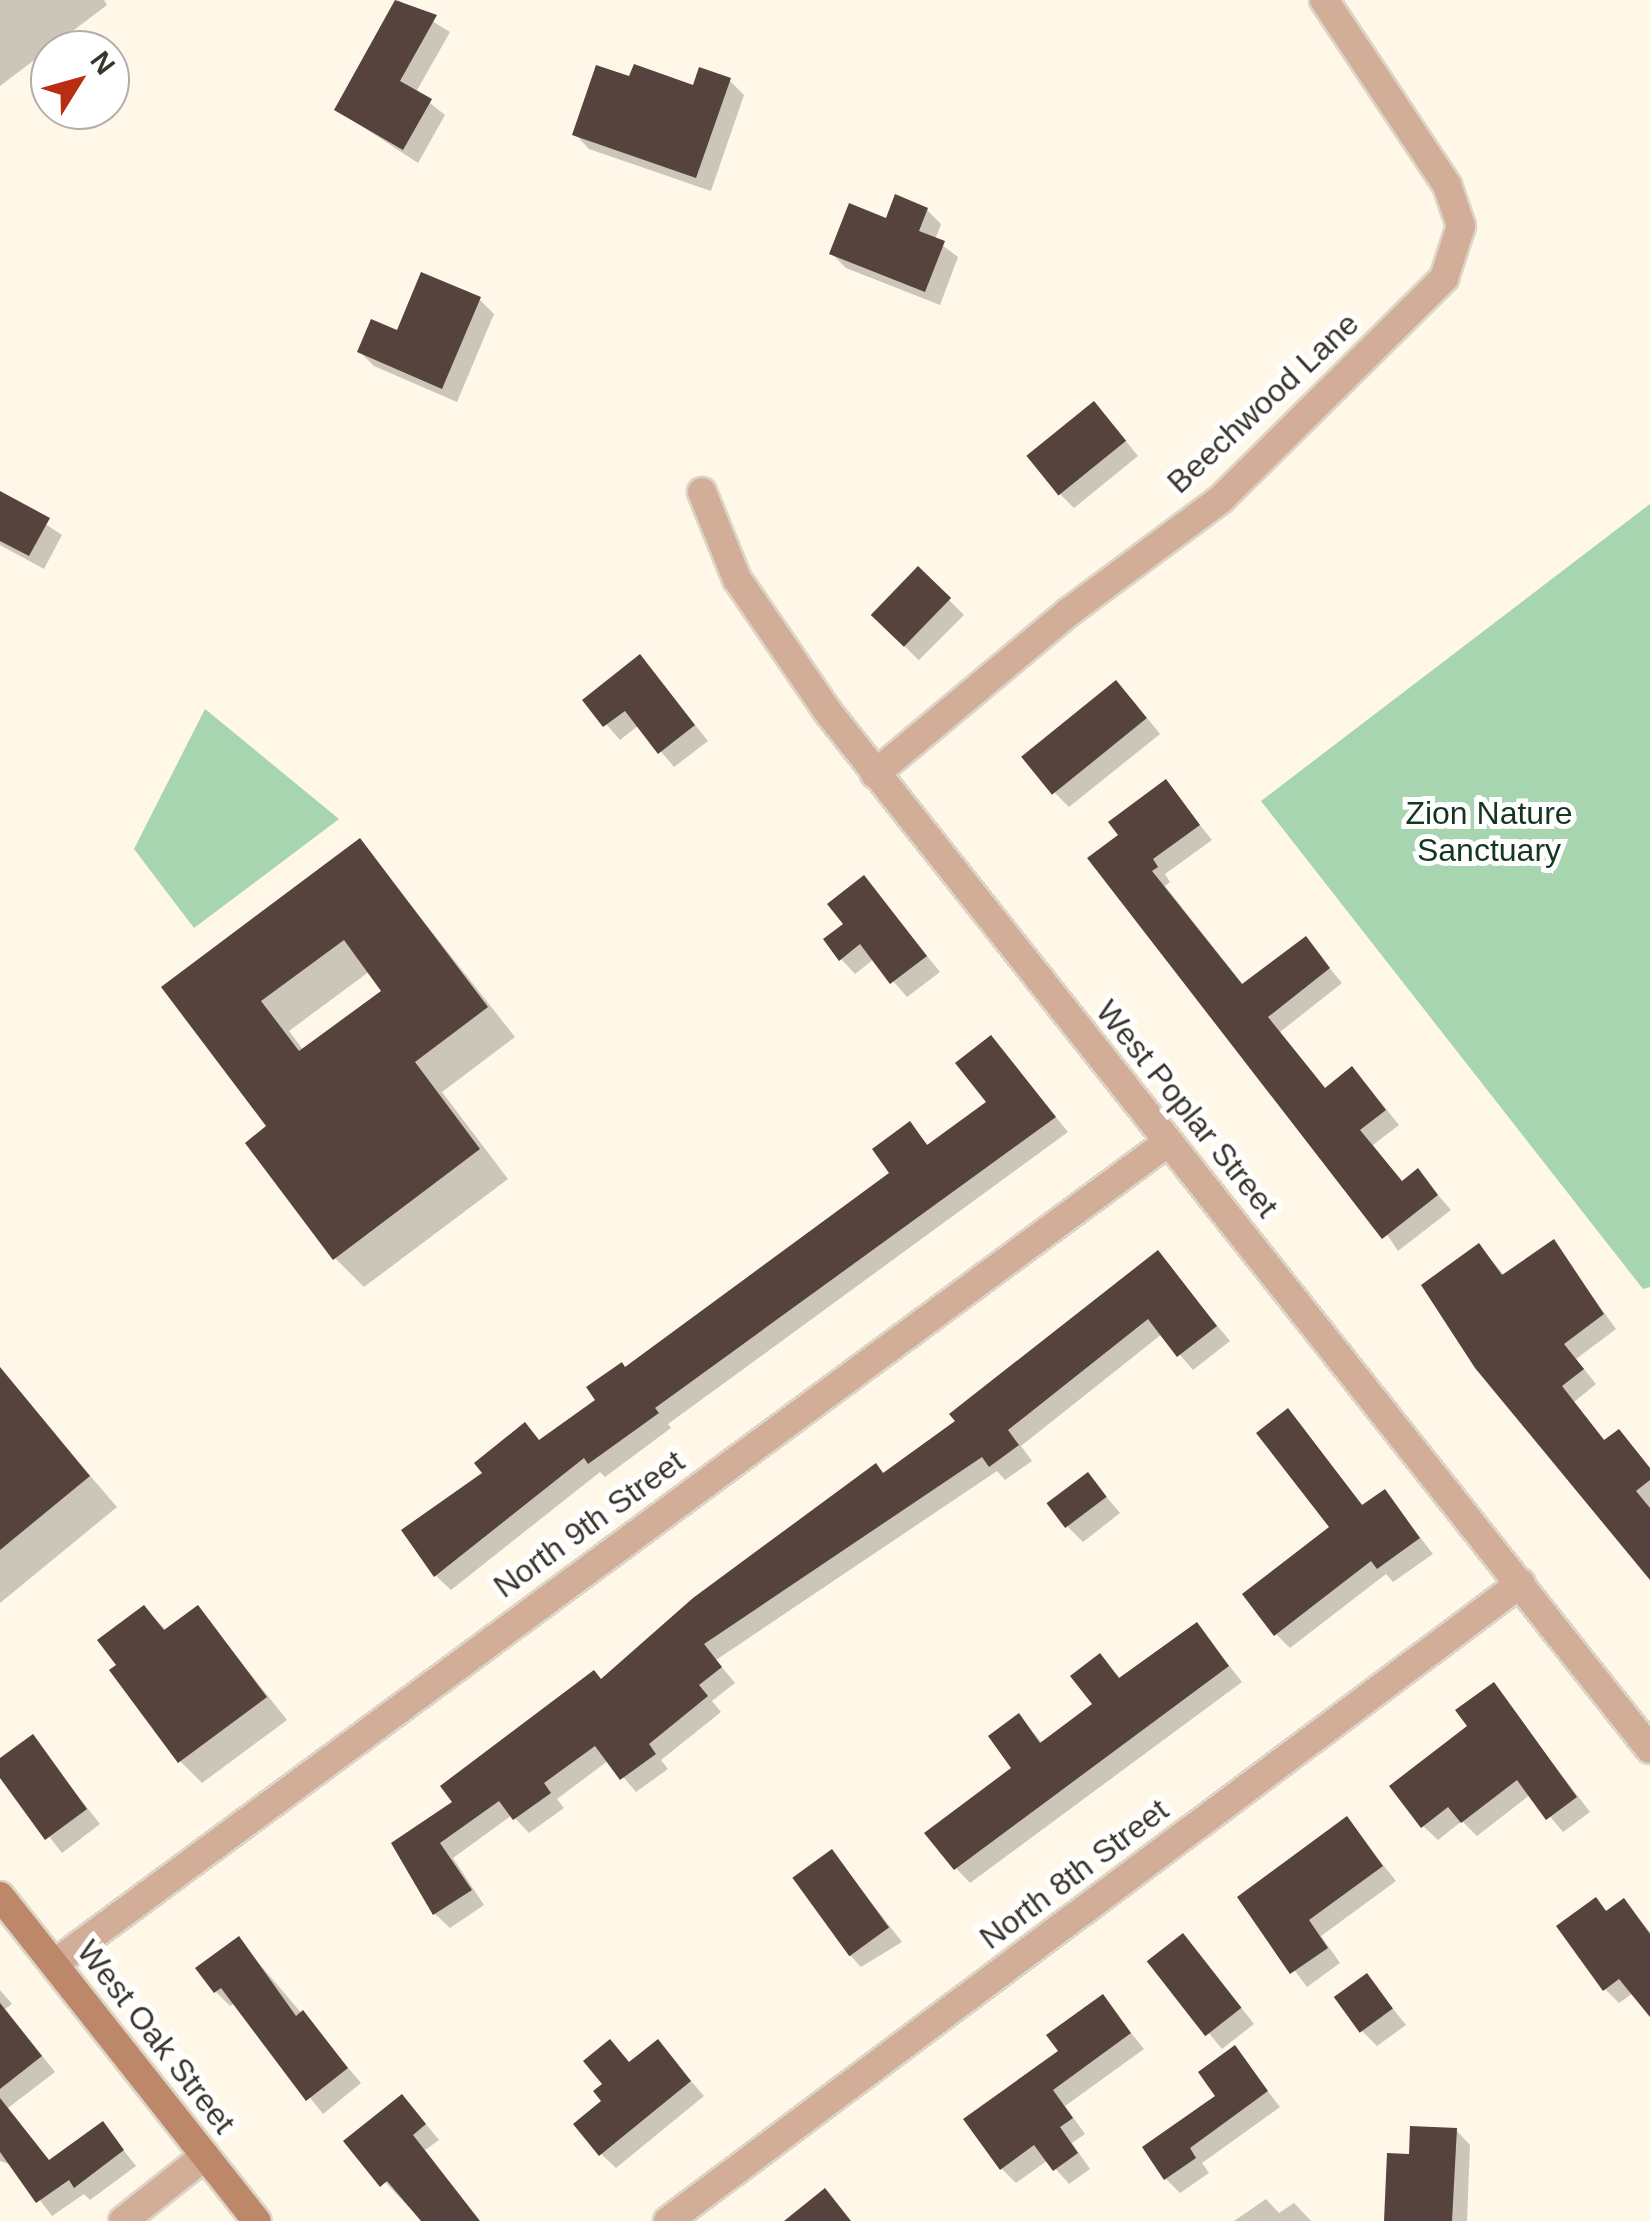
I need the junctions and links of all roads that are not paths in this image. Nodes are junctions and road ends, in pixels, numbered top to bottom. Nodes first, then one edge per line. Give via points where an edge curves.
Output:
1 (1324, 0) edge
2 (702, 492) dead end
3 (875, 774) junction
4 (1168, 1142) junction
5 (1522, 1583) junction
6 (1650, 1748) edge
7 (0, 1896) edge
8 (54, 1964) junction
9 (205, 2156) junction
10 (124, 2221) edge
11 (257, 2221) edge
12 (668, 2221) edge

1 - 3 street, Beechwood Lane via 1448,185 1461,226 1444,278 1221,499 1069,612
2 - 3 street, West Poplar Street via 736,579
3 - 4 street, West Poplar Street
4 - 5 street, West Poplar Street
4 - 8 street, North 9th Street
5 - 6 street, West Poplar Street
5 - 12 street, North 8th Street
7 - 8 main road, West Oak Street
8 - 9 main road, West Oak Street
9 - 10 street
9 - 11 main road, West Oak Street

